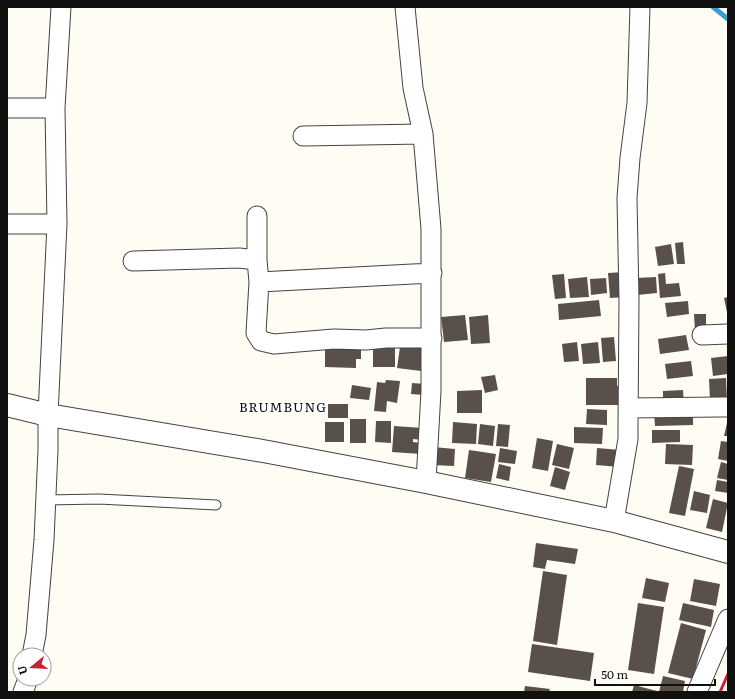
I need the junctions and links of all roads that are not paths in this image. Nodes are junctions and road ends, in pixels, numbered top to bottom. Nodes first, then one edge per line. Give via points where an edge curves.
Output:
1 (61, 7) edge
2 (405, 7) edge
3 (640, 7) edge
4 (7, 108) edge
5 (55, 108) junction
6 (423, 134) junction
7 (303, 136) dead end
8 (257, 216) dead end
9 (7, 224) edge
10 (57, 224) junction
11 (257, 260) junction
12 (133, 261) dead end
13 (432, 273) junction
14 (259, 282) junction
15 (728, 334) edge
16 (702, 335) dead end
17 (432, 338) junction
18 (7, 405) edge
19 (628, 408) junction
20 (728, 408) edge
21 (48, 415) junction
22 (426, 482) junction
23 (46, 500) junction
24 (216, 505) dead end
25 (614, 521) junction
26 (728, 552) edge
27 (728, 618) edge
28 (33, 647) edge
29 (697, 692) edge

1 - 5 street
2 - 6 street via 413,88
3 - 19 street via 637,103 627,198
4 - 5 street
5 - 10 street
6 - 7 street
6 - 13 street
8 - 11 street
9 - 10 street
10 - 21 street
11 - 12 street via 238,258
11 - 14 street
13 - 14 street
13 - 17 street
14 - 17 street via 256,333 261,341 274,344 334,339
15 - 16 street
17 - 22 street
18 - 21 street
19 - 20 street
19 - 25 street via 628,439
21 - 22 street via 263,451
21 - 23 street
22 - 25 street
23 - 24 lane via 99,499
23 - 28 street
25 - 26 street
27 - 29 street

